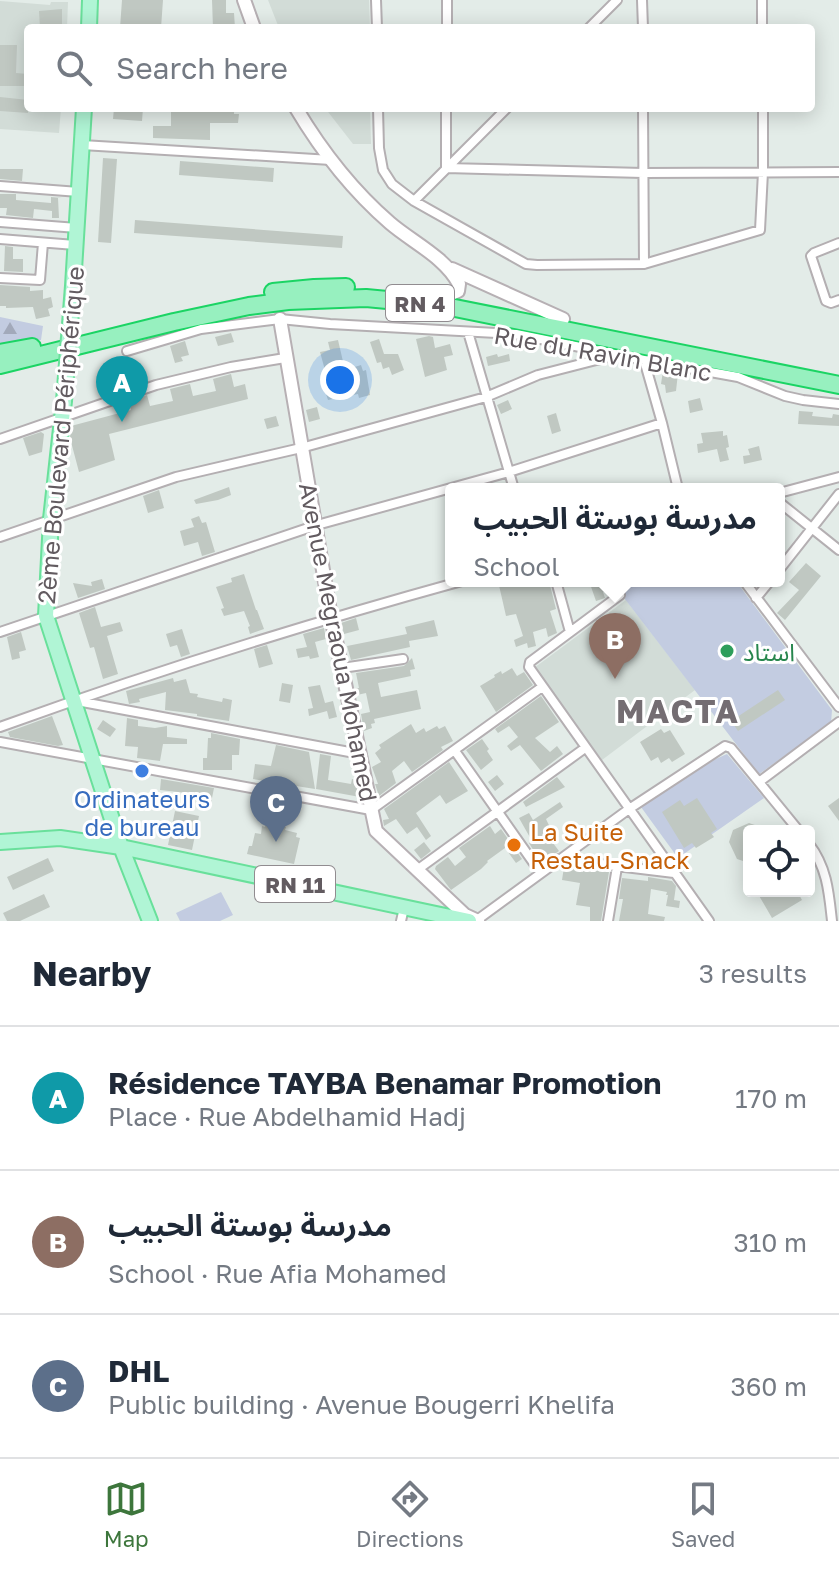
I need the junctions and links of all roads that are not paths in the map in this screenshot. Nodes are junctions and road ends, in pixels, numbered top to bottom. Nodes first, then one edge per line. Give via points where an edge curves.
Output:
1 (90, 0) edge
2 (244, 0) edge
3 (376, 0) edge
4 (447, 0) edge
5 (617, 0) edge
6 (642, 0) edge
7 (762, 0) edge
8 (89, 24) edge
9 (253, 24) edge
10 (377, 24) edge
11 (447, 24) edge
12 (593, 24) edge
13 (643, 24) edge
14 (762, 24) edge
15 (84, 112) edge
16 (299, 112) edge
17 (378, 112) edge
18 (446, 112) edge
19 (503, 112) edge
20 (643, 112) edge
21 (763, 112) edge
22 (82, 145) junction
23 (331, 160) junction
24 (446, 168) junction
25 (763, 172) junction
26 (839, 172) edge
27 (643, 173) junction
28 (0, 186) edge
29 (79, 192) junction
30 (414, 201) junction
31 (0, 222) edge
32 (77, 228) junction
33 (0, 239) edge
34 (43, 243) junction
35 (839, 243) edge
36 (75, 245) junction
37 (644, 264) junction
38 (445, 266) junction
39 (0, 278) edge
40 (439, 295) junction
41 (839, 300) edge
42 (280, 319) junction
43 (563, 319) junction
44 (468, 332) junction
45 (127, 351) dead end
46 (0, 353) edge
47 (616, 355) junction
48 (285, 358) junction
49 (644, 360) junction
50 (0, 365) edge
51 (839, 374) edge
52 (839, 385) edge
53 (486, 397) junction
54 (839, 404) edge
55 (62, 417) junction
56 (662, 423) junction
57 (0, 439) edge
58 (301, 448) junction
59 (509, 472) junction
60 (839, 477) edge
61 (469, 483) edge
62 (512, 483) edge
63 (677, 483) edge
64 (445, 490) edge
65 (785, 491) edge
66 (839, 494) edge
67 (785, 507) edge
68 (51, 519) junction
69 (317, 525) junction
70 (812, 529) junction
71 (0, 537) edge
72 (839, 550) edge
73 (785, 563) edge
74 (445, 586) edge
75 (558, 587) edge
76 (748, 587) edge
77 (765, 587) edge
78 (620, 595) dead end
79 (756, 598) junction
80 (46, 616) junction
81 (331, 617) junction
82 (0, 632) edge
83 (570, 632) junction
84 (403, 659) dead end
85 (342, 668) junction
86 (542, 687) junction
87 (73, 700) junction
88 (839, 707) edge
89 (839, 722) edge
90 (0, 727) edge
91 (0, 742) edge
92 (585, 748) junction
93 (455, 751) junction
94 (360, 754) junction
95 (93, 758) junction
96 (759, 782) junction
97 (629, 809) junction
98 (371, 810) junction
99 (497, 811) junction
100 (794, 825) edge
101 (0, 842) edge
102 (121, 847) junction
103 (815, 854) edge
104 (559, 859) junction
105 (617, 867) junction
106 (417, 870) junction
107 (540, 872) junction
108 (674, 873) junction
109 (402, 915) edge
110 (150, 921) edge
111 (469, 921) edge
112 (477, 921) edge
113 (608, 921) edge
114 (709, 921) edge
115 (832, 921) edge

1 - 8 main road
2 - 9 street
3 - 10 street
4 - 11 street
5 - 12 street
6 - 13 street
7 - 14 street
15 - 22 main road, 2ème Boulevard Périphérique
16 - 23 street
17 - 30 street via 383,170
18 - 24 street
19 - 24 street
20 - 27 street
21 - 25 street
22 - 23 street
22 - 29 main road, 2ème Boulevard Périphérique
23 - 38 street via 391,224
24 - 27 street
24 - 30 street
25 - 26 street
25 - 27 street
25 - 37 street via 760,230
27 - 37 street
28 - 29 street
29 - 32 main road, 2ème Boulevard Périphérique
30 - 37 street via 526,264
31 - 32 street
32 - 36 main road, 2ème Boulevard Périphérique
33 - 34 street
34 - 36 street
34 - 39 street via 40,280
35 - 41 street via 811,256 826,301
36 - 55 main road, 2ème Boulevard Périphérique, bridge
38 - 40 street via 460,287 454,294
38 - 43 street
40 - 43 highway, RN 4
40 - 46 highway, RN 4 via 352,287 248,295
42 - 44 street, Rue du Ravin Blanc
42 - 45 street, Rue du Ravin Blanc via 201,329
42 - 48 street, Avenue Megraoua Mohamed
43 - 51 highway, RN 4
44 - 47 street, Rue du Ravin Blanc via 516,334
44 - 53 street
47 - 49 street, Rue du Ravin Blanc
47 - 53 street via 538,375
48 - 55 street via 156,385
48 - 58 street, Avenue Megraoua Mohamed
49 - 54 street, Rue du Ravin Blanc via 738,377 785,396
49 - 56 street
50 - 52 highway, RN 4 via 249,306 366,298 440,305
53 - 58 street
53 - 59 street
55 - 57 street
55 - 68 main road, 2ème Boulevard Périphérique
56 - 59 street
56 - 63 street
58 - 68 street via 176,477
58 - 69 street, Avenue Megraoua Mohamed
59 - 61 street
59 - 62 street
60 - 65 street
64 - 69 street
66 - 70 street
67 - 70 street
68 - 71 street
68 - 80 main road, 2ème Boulevard Périphérique
69 - 80 street
69 - 81 street, Avenue Megraoua Mohamed
70 - 72 street
70 - 73 street
74 - 81 street
75 - 83 street
76 - 79 street
77 - 79 street
78 - 83 street
79 - 88 street
80 - 82 street
80 - 87 main road, 2ème Boulevard Périphérique
81 - 85 street, Avenue Megraoua Mohamed
81 - 87 street
83 - 86 street via 529,664
84 - 85 street
85 - 94 street, Avenue Megraoua Mohamed
86 - 92 street
86 - 93 street
87 - 90 street
87 - 94 street
87 - 95 main road, 2ème Boulevard Périphérique
89 - 96 street
91 - 95 street
92 - 97 street
92 - 99 street
93 - 98 street
93 - 99 street
94 - 98 street, Avenue Megraoua Mohamed
95 - 98 street
95 - 102 main road, 2ème Boulevard Périphérique
96 - 97 street via 725,746
96 - 100 street
97 - 104 street
97 - 108 street
98 - 106 street, Avenue Megraoua Mohamed via 376,831
99 - 106 street
99 - 107 street
101 - 102 main road, RN 11 via 60,838
102 - 109 main road, RN 11
102 - 110 main road, 2ème Boulevard Périphérique
103 - 115 street via 828,883
104 - 105 street
104 - 107 street
105 - 108 street
105 - 113 street
106 - 112 street, Avenue Megraoua Mohamed
107 - 112 street
108 - 114 street
109 - 111 main road, RN 11

